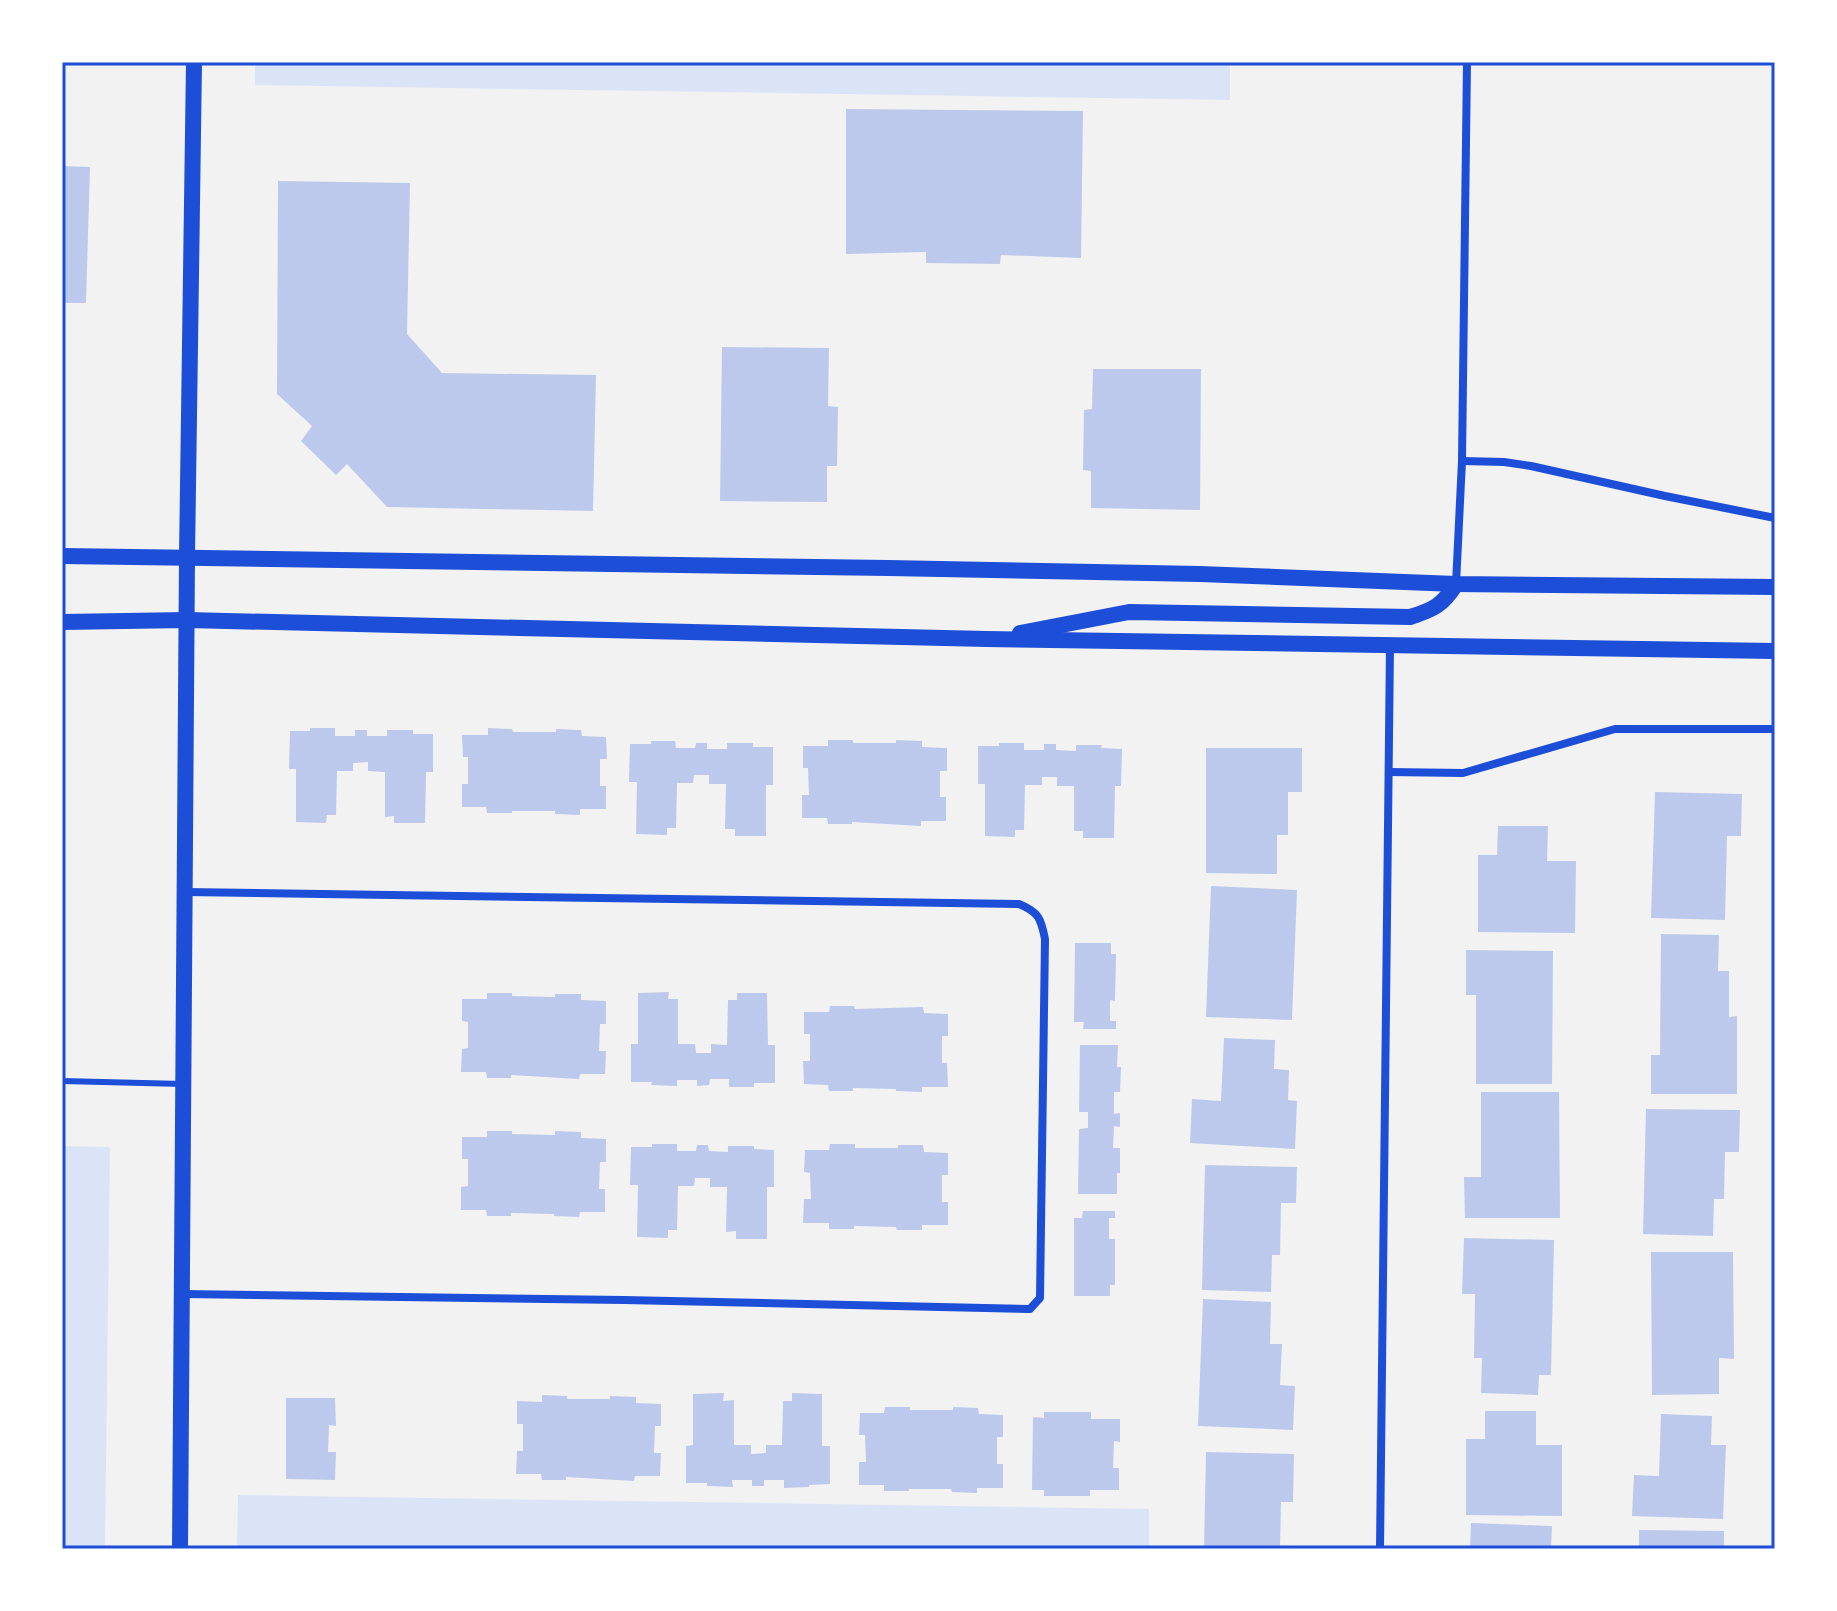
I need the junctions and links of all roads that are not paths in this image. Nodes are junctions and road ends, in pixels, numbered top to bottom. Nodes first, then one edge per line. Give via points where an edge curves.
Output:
1 (194, 62) edge
2 (1467, 62) edge
3 (1462, 461) junction
4 (1775, 518) edge
5 (62, 556) edge
6 (187, 557) junction
7 (1456, 584) junction
8 (1775, 587) edge
9 (187, 620) junction
10 (62, 622) edge
11 (987, 639) junction
12 (1390, 645) junction
13 (1775, 651) edge
14 (62, 721) edge
15 (1775, 729) edge
16 (1389, 772) junction
17 (62, 848) edge
18 (185, 892) junction
19 (62, 1081) edge
20 (183, 1084) junction
21 (182, 1294) junction
22 (180, 1549) edge
23 (1380, 1549) edge

1 - 6 main road
2 - 3 street
3 - 4 street via 1531,466
3 - 7 street
5 - 6 main road
6 - 7 main road via 1184,574
6 - 9 main road
7 - 8 main road
7 - 11 main road via 1433,610 1410,617 1129,612
9 - 10 main road
9 - 11 main road
9 - 18 main road
11 - 12 main road
12 - 13 main road
12 - 16 street
14 - 17 lane
15 - 16 street via 1615,729 1463,773
16 - 23 street
18 - 20 main road
18 - 21 street via 1019,904 1033,910 1045,939 1040,1298 1030,1309
19 - 20 lane
20 - 21 main road
21 - 22 main road

